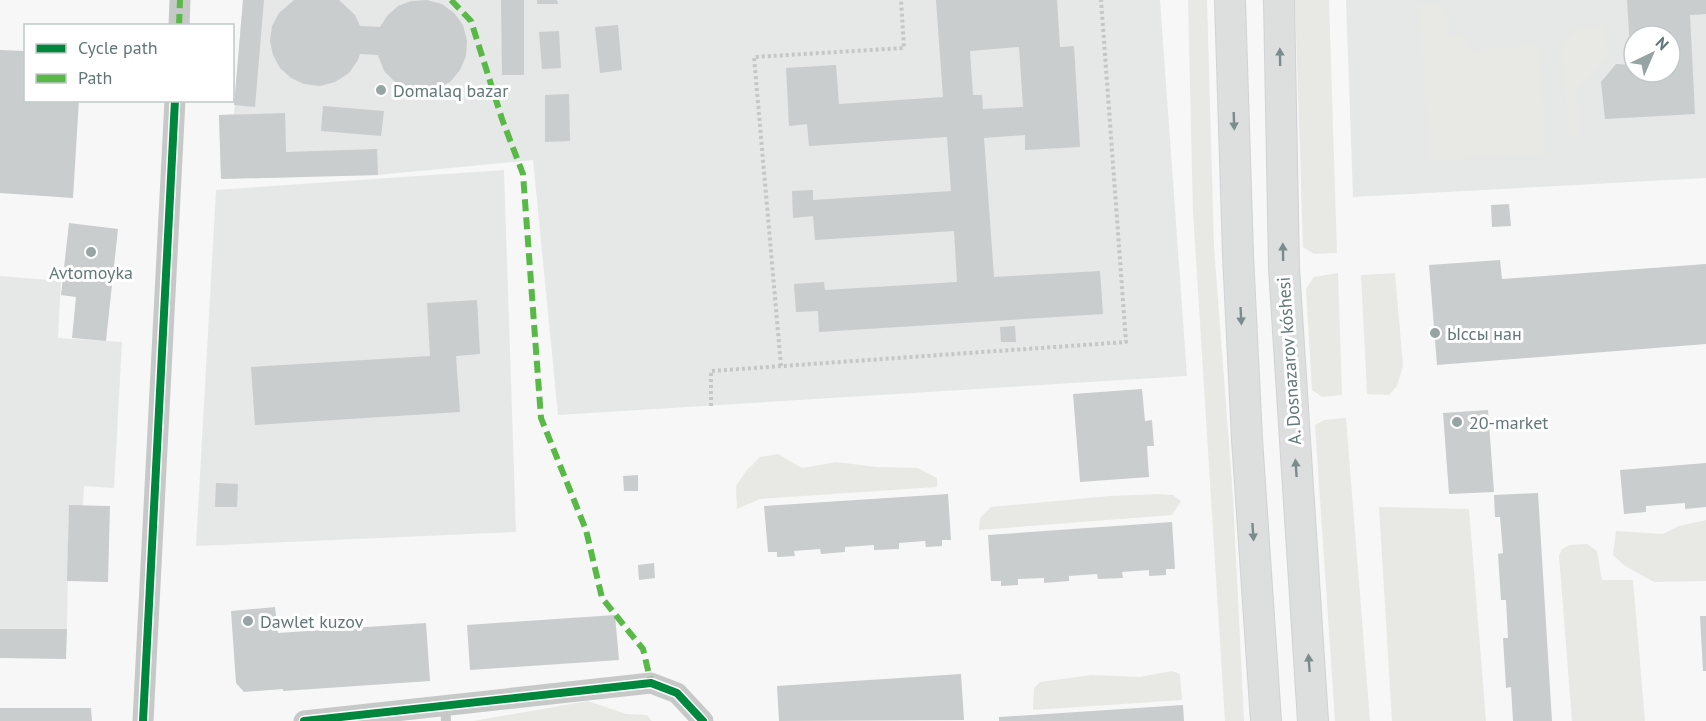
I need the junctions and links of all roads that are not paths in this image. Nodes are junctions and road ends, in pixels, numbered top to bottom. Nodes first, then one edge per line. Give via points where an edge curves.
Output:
1 (180, 0) edge
2 (1230, 0) edge
3 (1279, 0) edge
4 (179, 24) edge
5 (175, 102) edge
6 (445, 713) edge
7 (143, 721) edge
8 (304, 721) edge
9 (703, 721) edge
10 (1266, 721) edge
11 (1313, 721) edge

1 - 4 street
2 -> 10 main road via 1238,255
11 -> 3 main road, A. Dosnazarov kóshesi via 1284,268
5 - 7 street
6 - 8 street
6 - 9 street via 651,683 677,693

